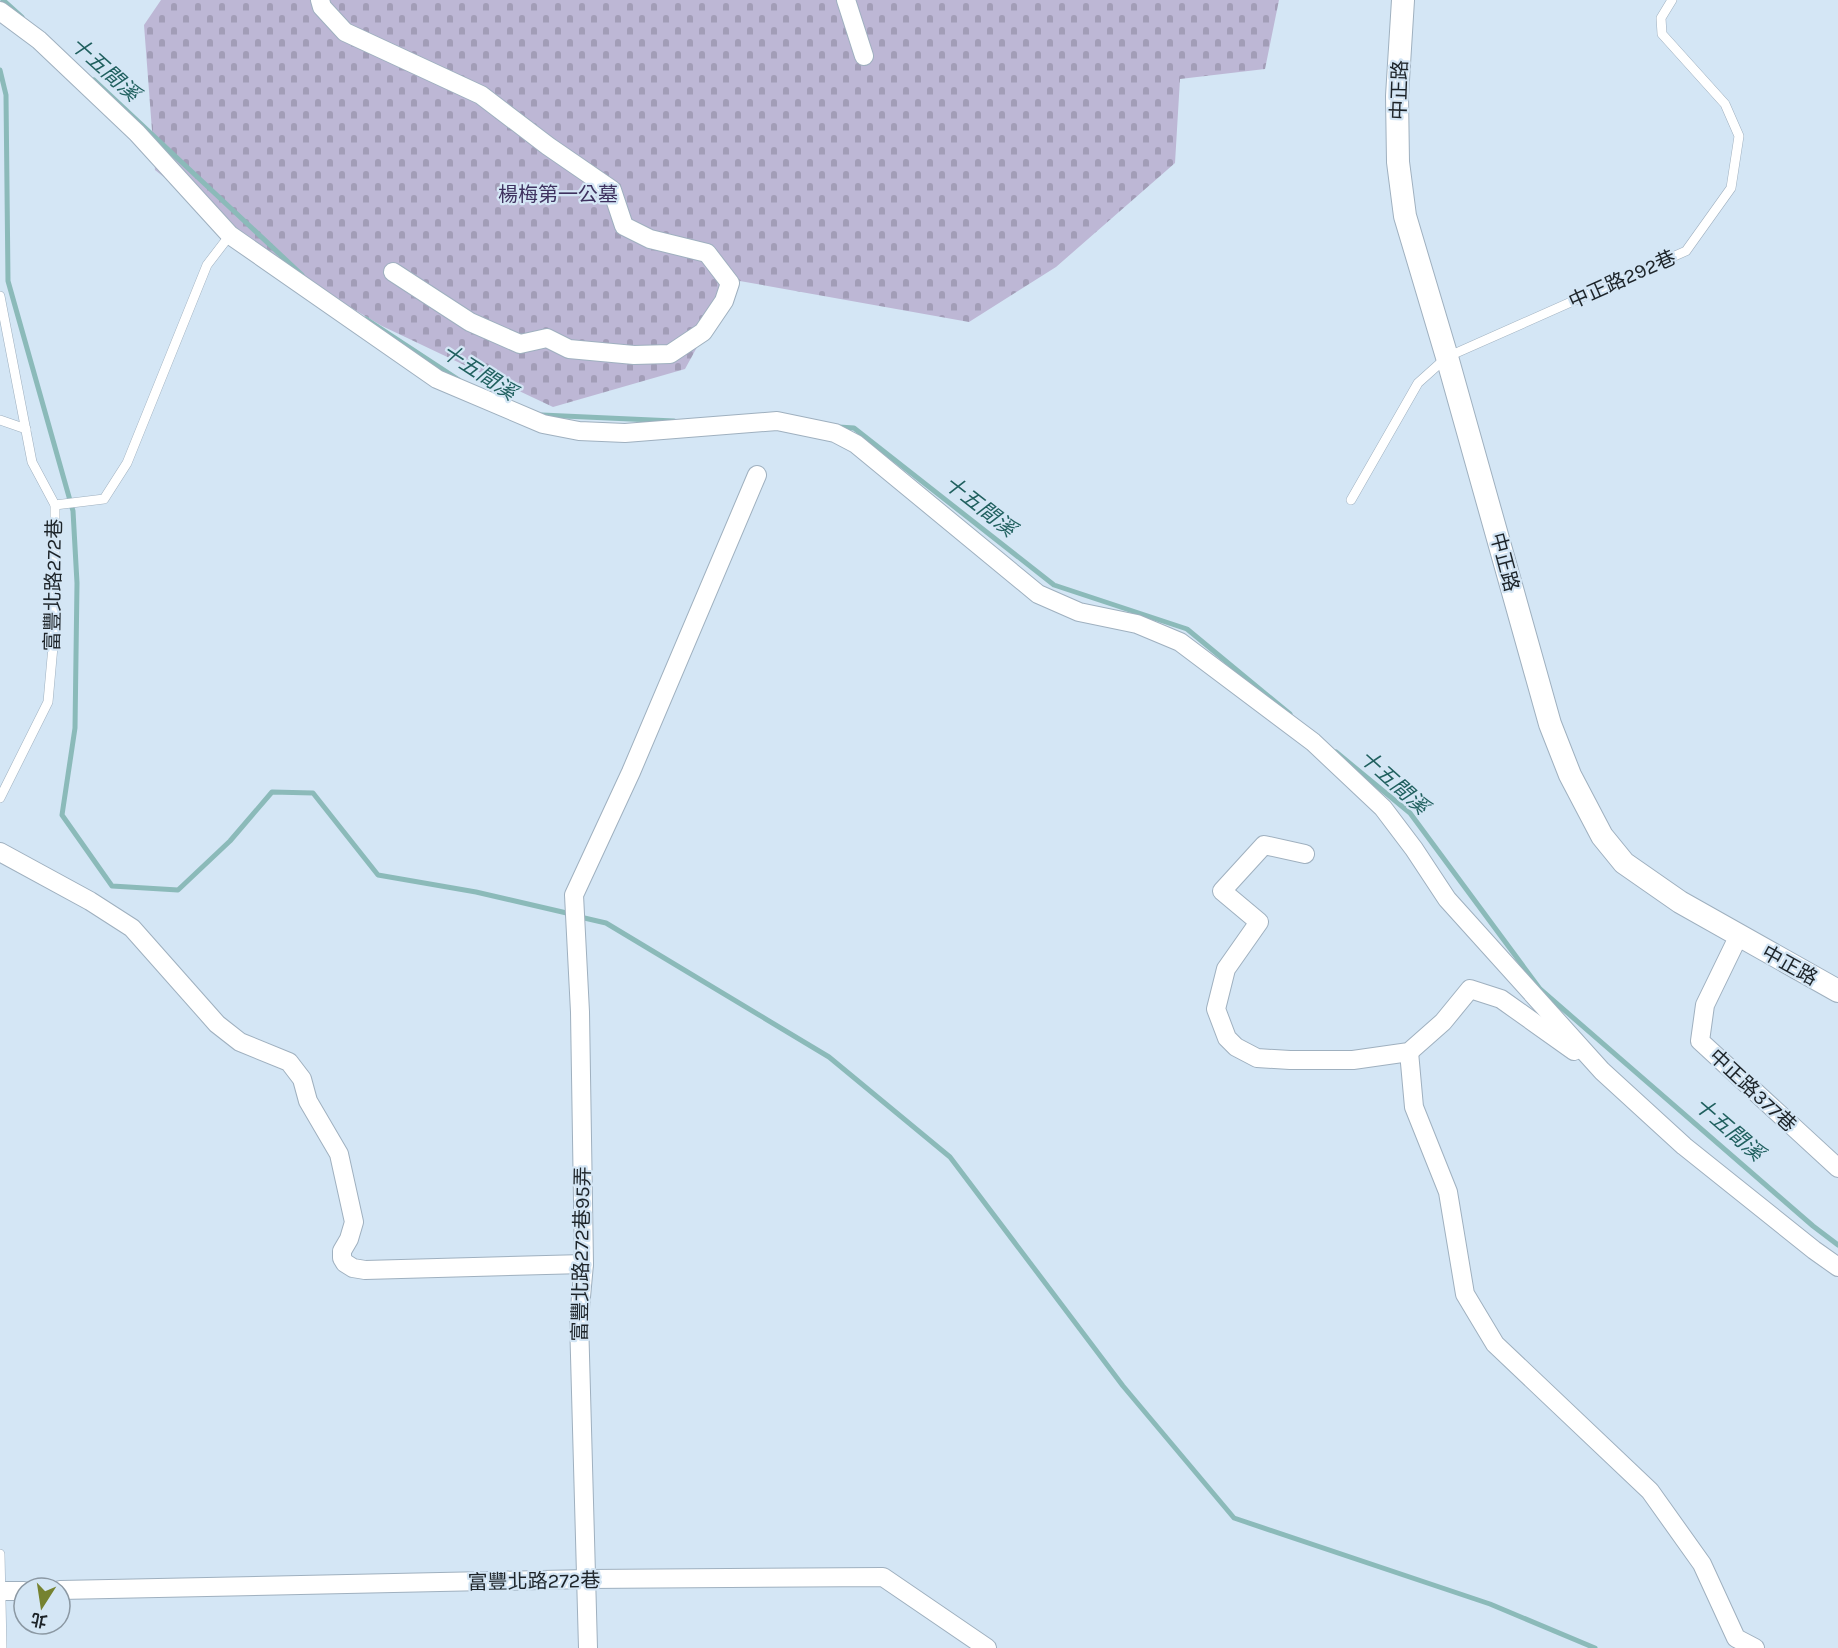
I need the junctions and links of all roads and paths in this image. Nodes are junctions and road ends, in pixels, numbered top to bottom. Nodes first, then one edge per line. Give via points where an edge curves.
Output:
1 (321, 0) edge
2 (846, 0) edge
3 (1403, 0) edge
4 (1672, 0) edge
5 (0, 11) edge
6 (864, 56) dead end
7 (230, 235) junction
8 (393, 272) dead end
9 (0, 296) edge
10 (1447, 357) junction
11 (0, 420) edge
12 (26, 429) junction
13 (756, 475) dead end
14 (1351, 500) dead end
15 (57, 505) junction
16 (0, 798) edge
17 (0, 852) edge
18 (1305, 854) dead end
19 (1739, 935) junction
20 (1838, 991) edge
21 (1409, 1052) junction
22 (1602, 1071) junction
23 (1838, 1168) edge
24 (584, 1264) junction
25 (1838, 1267) edge
26 (0, 1554) edge
27 (587, 1579) junction
28 (72, 1590) edge
29 (1, 1591) edge
30 (2, 1648) edge
31 (588, 1648) edge
32 (987, 1648) edge
33 (1755, 1648) edge

1 - 8 street via 322,7 345,32 481,95 612,190 624,226 650,239 707,253 730,283 723,302 703,332 670,354 634,355 569,349 547,338 520,344 470,322
2 - 6 street
3 - 10 street, 中正路 via 1397,96 1398,162 1405,216
4 - 10 lane, 中正路292巷 via 1661,18 1662,34 1725,104 1739,136 1731,188 1686,251
5 - 7 street via 39,40 137,133
7 - 15 lane via 207,265 127,463 104,499
7 - 22 street via 438,379 543,423 579,431 625,433 777,421 835,433 856,444 1038,594 1079,612 1137,624 1180,642 1313,742 1383,808 1447,899
9 - 12 lane, 富豐北路272巷
10 - 14 lane, 中正路292巷 via 1418,383
10 - 19 street, 中正路 via 1550,724 1570,775 1602,836 1624,863 1680,902
11 - 12 lane
12 - 15 lane, 富豐北路272巷 via 32,462
13 - 24 street, 富豐北路272巷95弄 via 631,772 574,894
15 - 16 lane, 富豐北路272巷 via 55,624 48,702
17 - 24 street via 132,928 218,1024 240,1042 289,1062 302,1079 308,1101 339,1154 354,1222 342,1251 345,1263 365,1270
18 - 21 street via 1264,844 1222,891 1259,922 1226,969 1216,1009 1227,1038 1247,1054 1264,1060 1353,1060
19 - 20 street, 中正路
19 - 23 street, 中正路377巷 via 1705,1005 1700,1041
21 - 22 street via 1443,1022 1470,989 1501,999
21 - 33 street via 1414,1107 1448,1192 1465,1294 1495,1344 1650,1491 1702,1564 1736,1638
22 - 25 street via 1684,1146
24 - 27 street, 富豐北路272巷95弄 via 579,1319
26 - 29 lane
27 - 28 street, 富豐北路272巷
27 - 31 street, 富豐北路272巷95弄
27 - 32 street, 富豐北路272巷 via 883,1577
29 - 30 lane

